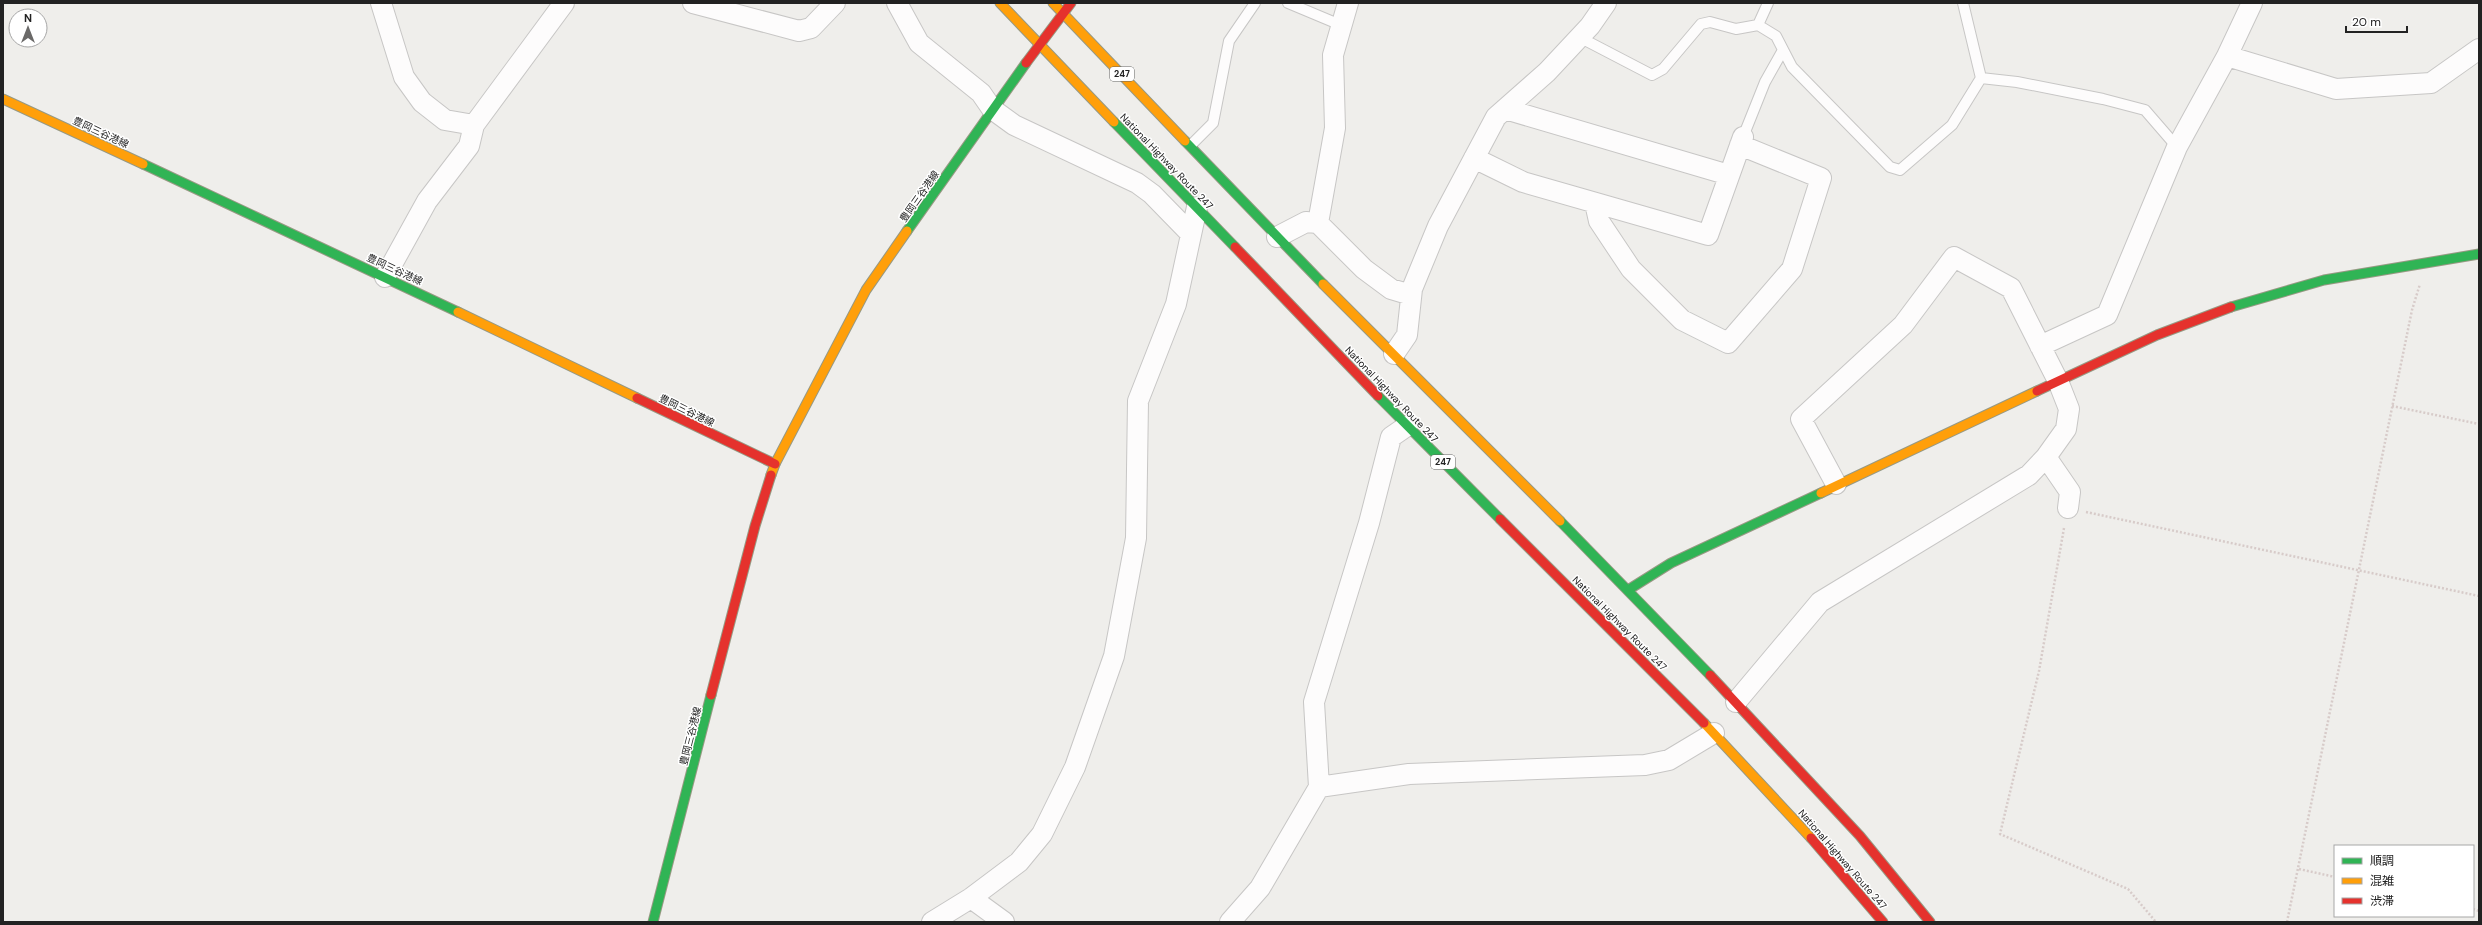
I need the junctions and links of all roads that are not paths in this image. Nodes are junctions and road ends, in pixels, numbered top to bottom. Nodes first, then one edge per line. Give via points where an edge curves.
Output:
1 (381, 3) edge
2 (564, 3) edge
3 (693, 3) edge
4 (835, 3) edge
5 (897, 3) edge
6 (1000, 3) edge
7 (1053, 3) edge
8 (1071, 3) edge
9 (1255, 3) edge
10 (1288, 3) edge
11 (1348, 3) edge
12 (1606, 3) edge
13 (1768, 3) edge
14 (1963, 3) edge
15 (2252, 3) edge
16 (1063, 14) junction
17 (1758, 25) junction
18 (1343, 26) junction
19 (1579, 37) junction
20 (1040, 45) junction
21 (2479, 49) edge
22 (1783, 50) junction
23 (2227, 56) junction
24 (1981, 78) junction
25 (3, 99) edge
26 (992, 108) junction
27 (1505, 108) junction
28 (474, 125) junction
29 (1741, 141) junction
30 (1191, 145) junction
31 (2178, 147) junction
32 (1474, 158) junction
33 (1729, 176) junction
34 (1595, 202) junction
35 (1197, 207) junction
36 (1318, 224) junction
37 (1191, 234) junction
38 (1277, 237) junction
39 (2479, 254) edge
40 (385, 277) junction
41 (1411, 295) junction
42 (2040, 346) junction
43 (1394, 354) junction
44 (2058, 381) junction
45 (1407, 426) junction
46 (2046, 458) junction
47 (775, 464) junction
48 (1836, 484) junction
49 (2068, 508) road end
50 (1628, 590) junction
51 (1736, 702) junction
52 (1714, 733) junction
53 (1319, 787) junction
54 (971, 898) junction
55 (653, 922) edge
56 (932, 922) edge
57 (1004, 922) edge
58 (1230, 922) edge
59 (1883, 922) edge
60 (1930, 922) edge

1 - 28 street via 404,77 422,102 445,120
2 - 28 street
3 - 4 street via 799,31 811,28
5 - 26 street via 919,43 981,93
6 - 20 main road, National Highway Route 247 / 247
7 - 16 main road, 247
8 - 16 main road, 豊岡三谷港線
9 - 30 lane via 1229,41 1213,123
10 - 18 lane
11 - 18 street
12 - 19 street
13 - 17 lane
14 - 24 lane
15 - 23 street
16 - 20 main road, 豊岡三谷港線
16 - 30 main road, 247
17 - 19 lane via 1736,29 1710,22 1701,24 1663,69 1652,75
17 - 22 lane via 1776,36
18 - 36 street via 1333,55 1335,128
19 - 27 street via 1547,72
20 - 26 main road, 豊岡三谷港線
20 - 35 main road, National Highway Route 247 / 247
21 - 23 street via 2431,84 2336,89
22 - 24 lane via 1792,67 1890,167 1900,170 1952,125
22 - 29 lane via 1765,82
23 - 31 street
24 - 31 lane via 2017,82 2145,110
25 - 40 main road, 豊岡三谷港線
26 - 37 street via 1014,125 1137,183 1152,194
26 - 47 main road, 豊岡三谷港線 via 866,290
27 - 32 street via 1496,117
27 - 33 street
28 - 40 street via 469,146 427,201
29 - 33 street
29 - 34 street via 1820,178 1792,269 1728,343 1682,320 1632,269 1599,222
30 - 38 main road, 247
31 - 42 street via 2107,316
32 - 34 street via 1523,182
32 - 41 street via 1438,226
33 - 34 street via 1708,235
35 - 37 street
35 - 45 main road, National Highway Route 247 / 247
36 - 38 street via 1306,222
36 - 41 street via 1364,269 1391,289
37 - 54 street via 1176,304 1138,401 1136,538 1114,656 1075,767 1042,834 1019,862
38 - 43 main road, 247
39 - 44 main road via 2324,280 2241,303 2156,335
40 - 47 main road, 豊岡三谷港線
41 - 43 street via 1407,335
42 - 44 street
42 - 48 street via 2011,288 1954,257 1902,325 1801,419
43 - 50 main road, 247
44 - 46 street via 2069,409 2066,429
44 - 48 main road
45 - 52 main road, National Highway Route 247 / 247
45 - 53 street via 1391,437 1369,523 1314,702
46 - 49 street via 2070,492
46 - 51 street via 2029,475 1820,602
47 - 55 main road, 豊岡三谷港線 via 755,526
48 - 50 main road via 1671,563
50 - 51 main road, 247
51 - 60 main road, 247 via 1860,836
52 - 53 street via 1669,760 1645,765 1409,774
52 - 59 main road, National Highway Route 247 / 247 via 1824,852
53 - 58 street via 1260,888
54 - 56 street
54 - 57 street

